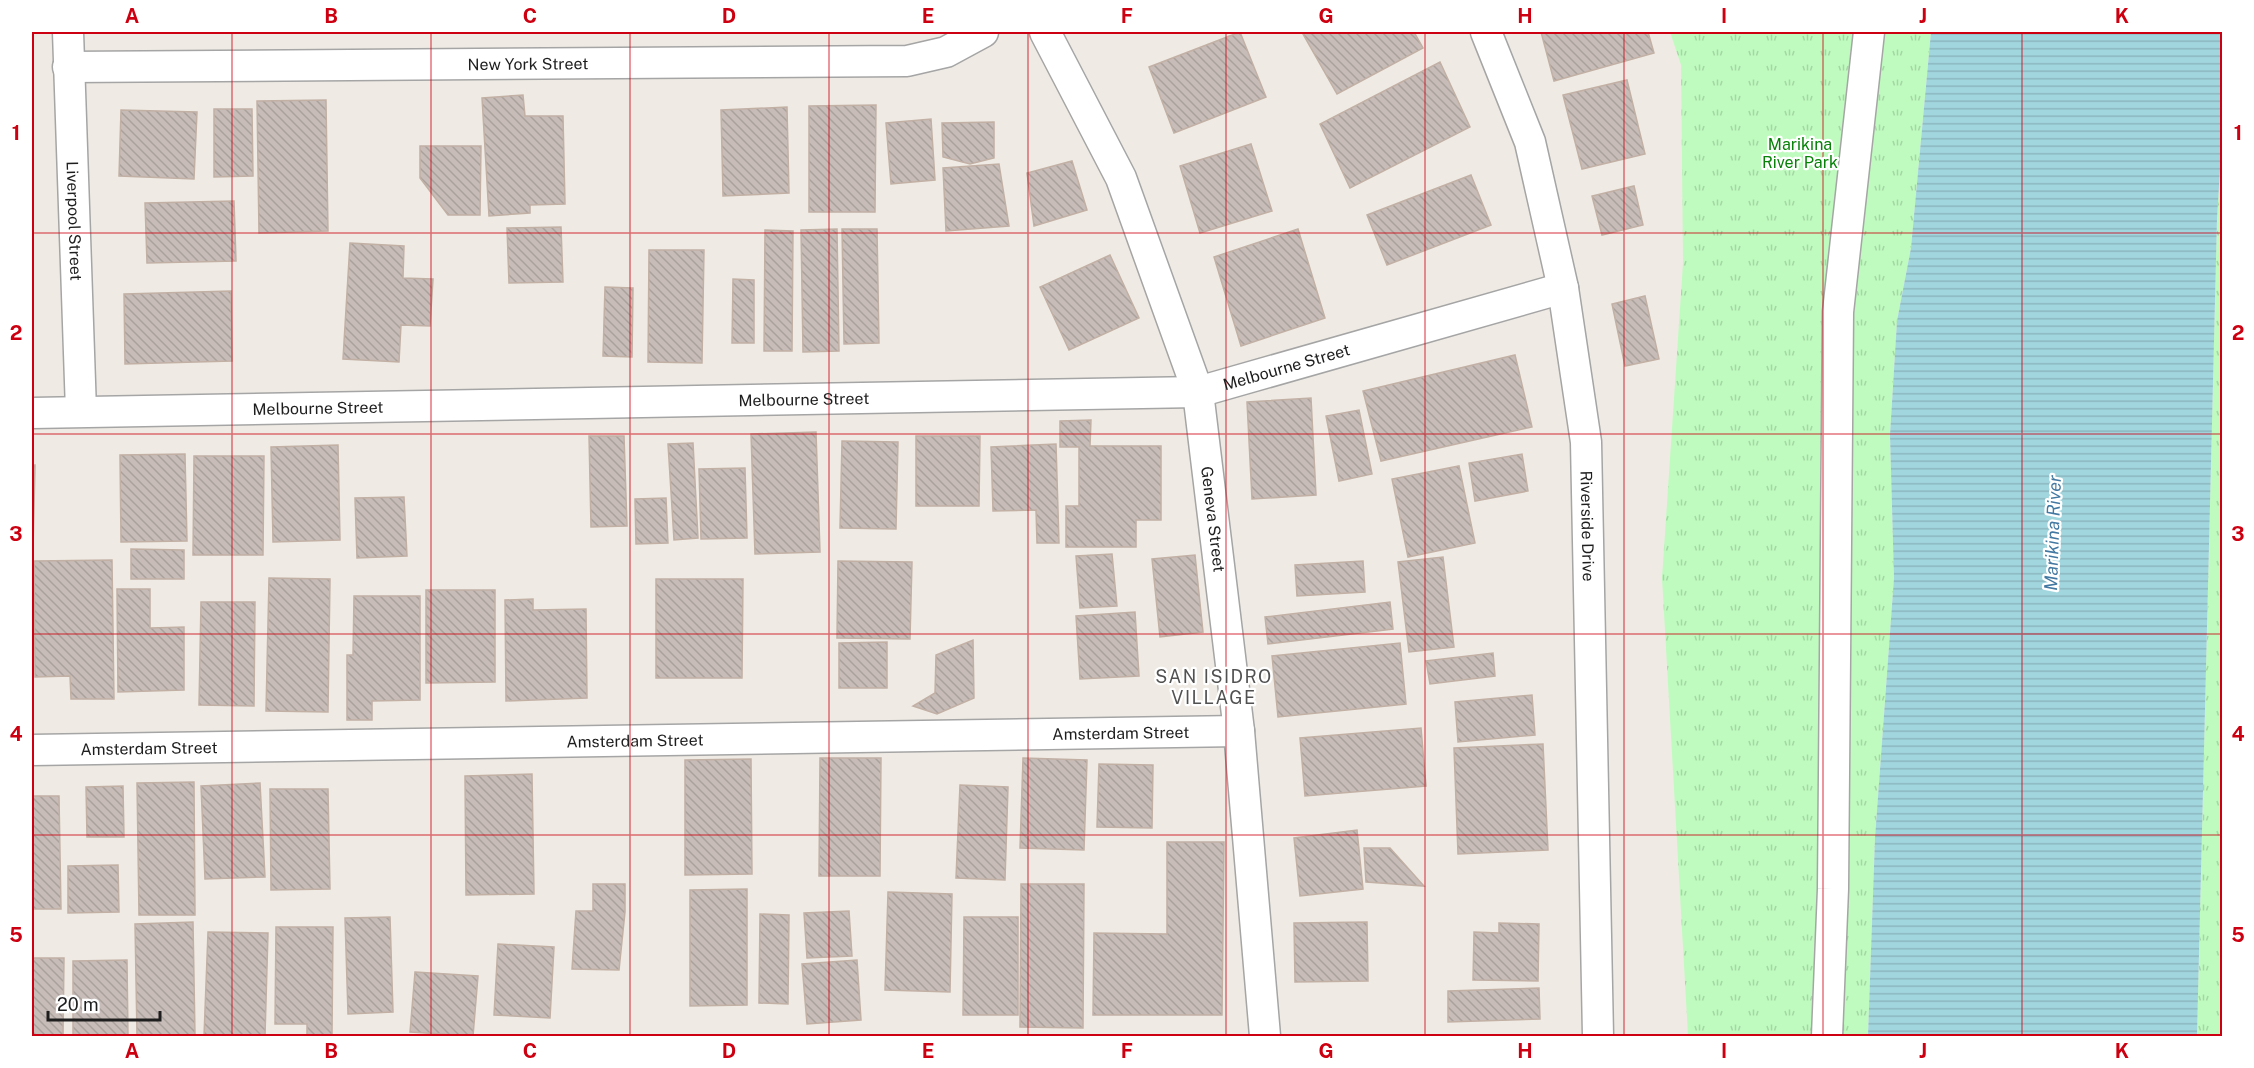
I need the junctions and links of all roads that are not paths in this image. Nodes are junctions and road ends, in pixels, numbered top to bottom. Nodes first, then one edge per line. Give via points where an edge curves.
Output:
1 (68, 32) edge
2 (983, 32) edge
3 (1045, 32) edge
4 (1486, 32) edge
5 (1869, 32) edge
6 (68, 67) junction
7 (1563, 288) junction
8 (1198, 392) junction
9 (81, 411) junction
10 (32, 413) edge
11 (1239, 730) junction
12 (32, 750) edge
13 (1265, 1036) edge
14 (1598, 1036) edge
15 (1827, 1036) edge

1 - 6 street, Liverpool Street
2 - 6 street, New York Street via 946,52 907,61
3 - 8 street, Geneva Street via 1121,178
4 - 7 street, Riverside Drive via 1530,142
5 - 15 street via 1838,312 1833,889
6 - 9 street, Liverpool Street
7 - 8 street, Melbourne Street
7 - 14 street, Riverside Drive via 1586,442
8 - 9 street, Melbourne Street
8 - 11 street, Geneva Street
9 - 10 street, Melbourne Street
11 - 12 street, Amsterdam Street
11 - 13 street, Geneva Street

